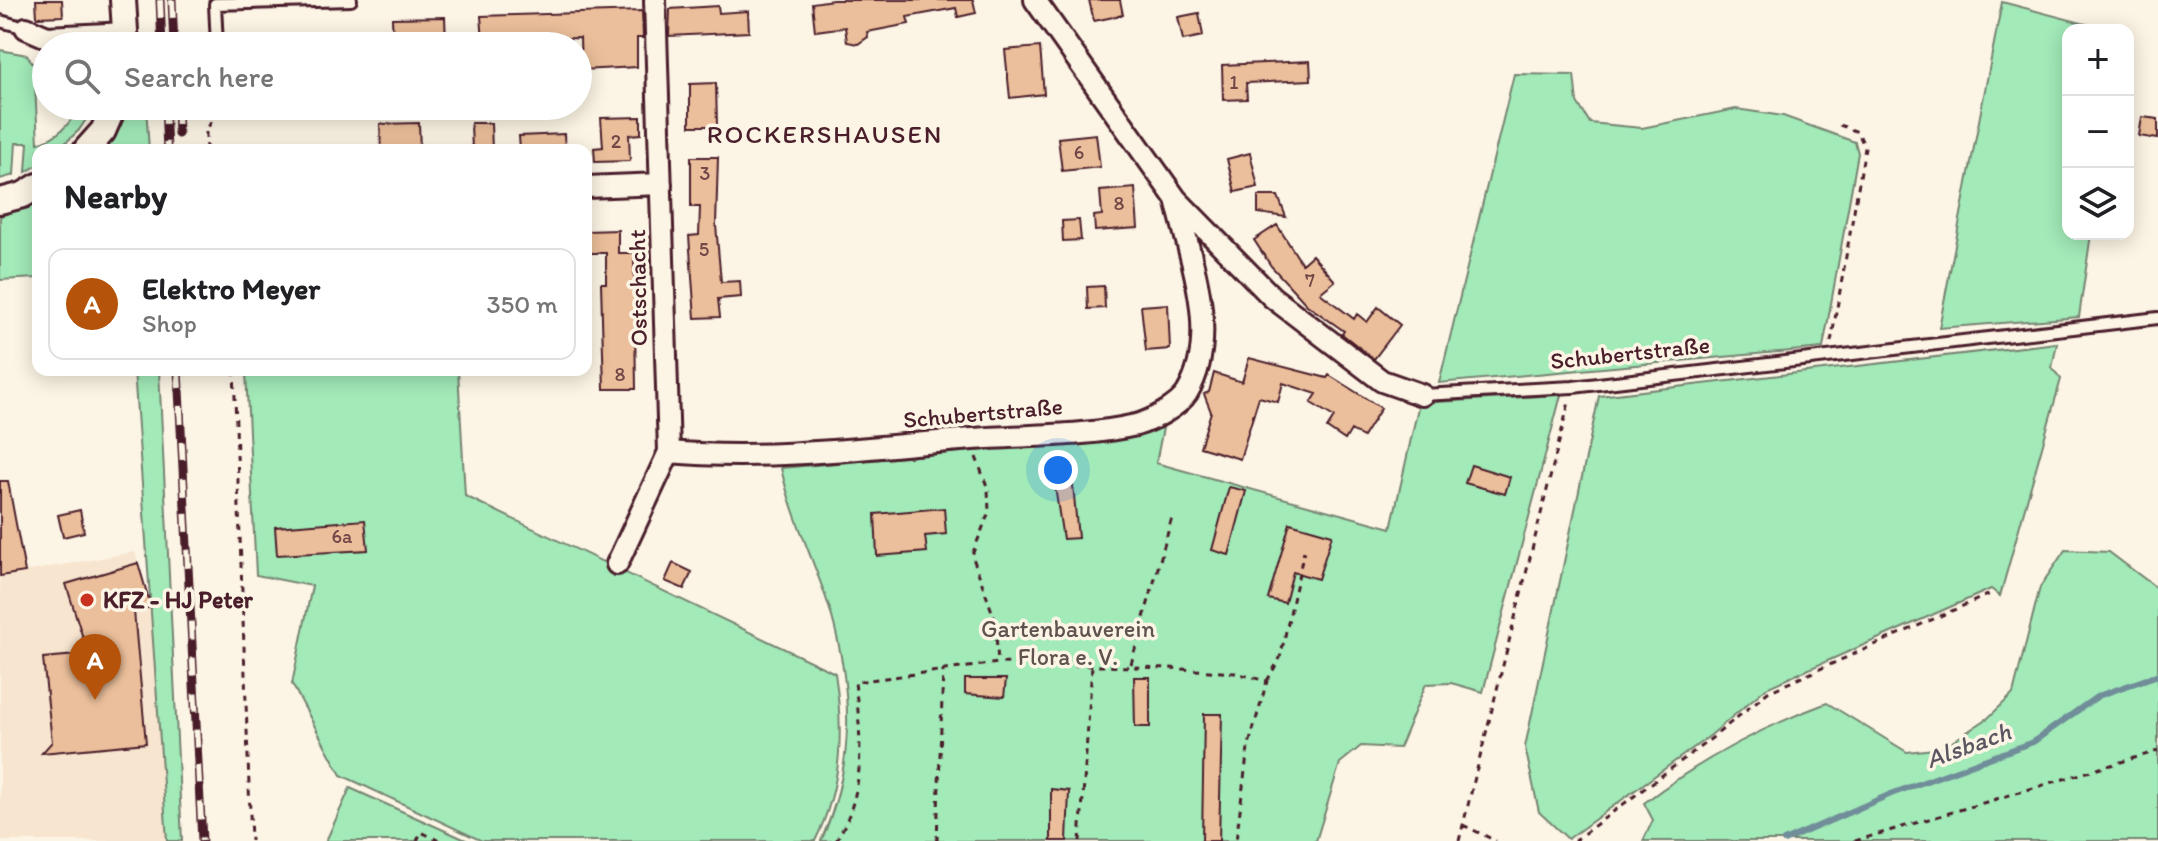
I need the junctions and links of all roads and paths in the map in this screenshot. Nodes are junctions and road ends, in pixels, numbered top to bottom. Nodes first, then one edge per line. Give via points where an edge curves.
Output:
1 (123, 0) edge
2 (351, 0) edge
3 (655, 0) edge
4 (1035, 0) edge
5 (0, 21) edge
6 (26, 28) joint
7 (35, 32) edge
8 (126, 32) edge
9 (216, 32) edge
10 (108, 120) edge
11 (212, 120) edge
12 (1837, 124) dead end
13 (91, 144) edge
14 (206, 144) edge
15 (661, 184) junction
16 (592, 187) edge
17 (32, 190) edge
18 (1176, 199) junction
19 (0, 201) edge
20 (2158, 318) edge
21 (1828, 357) junction
22 (234, 376) edge
23 (1422, 395) joint
24 (1566, 418) dead end
25 (974, 439) junction
26 (669, 452) junction
27 (1173, 514) dead end
28 (1304, 551) dead end
29 (617, 564) dead end
30 (1990, 594) dead end
31 (998, 663) junction
32 (1092, 666) junction
33 (1131, 666) junction
34 (943, 670) junction
35 (1267, 681) junction
36 (2158, 751) edge
37 (1463, 825) junction
38 (251, 841) edge
39 (417, 841) edge
40 (440, 841) edge
41 (836, 841) edge
42 (937, 841) edge
43 (1080, 841) edge
44 (1236, 841) edge
45 (1459, 841) edge
46 (1496, 841) edge
47 (1574, 841) edge
48 (1855, 841) edge

1 - 8 street
2 - 9 lane via 215,4
3 - 15 street, Ostschacht
4 - 18 street, Schubertstraße
5 - 6 lane
6 - 7 street
10 - 13 street
11 - 14 path
12 - 21 path via 1858,132 1865,148
15 - 16 street
15 - 26 street, Ostschacht
17 - 19 street
18 - 23 street, Schubertstraße via 1272,297 1337,350 1382,381
18 - 25 street, Schubertstraße via 1202,329 1203,357 1185,397 1138,425
20 - 21 lane, Schubertstraße
21 - 23 lane, Schubertstraße via 1573,387
22 - 38 path
24 - 37 path
25 - 26 street, Schubertstraße via 786,456
25 - 31 path via 990,500 987,525 972,555 995,620
26 - 29 street, Ostschacht
27 - 33 path
28 - 35 path via 1280,658
30 - 47 path via 1768,692
31 - 32 path
31 - 34 path
32 - 33 path
32 - 43 path
33 - 35 path via 1235,673
34 - 41 path via 855,682 862,743 857,791
34 - 42 path
35 - 44 path via 1248,748
36 - 48 path
37 - 45 path
37 - 46 path
39 - 40 path via 421,832

